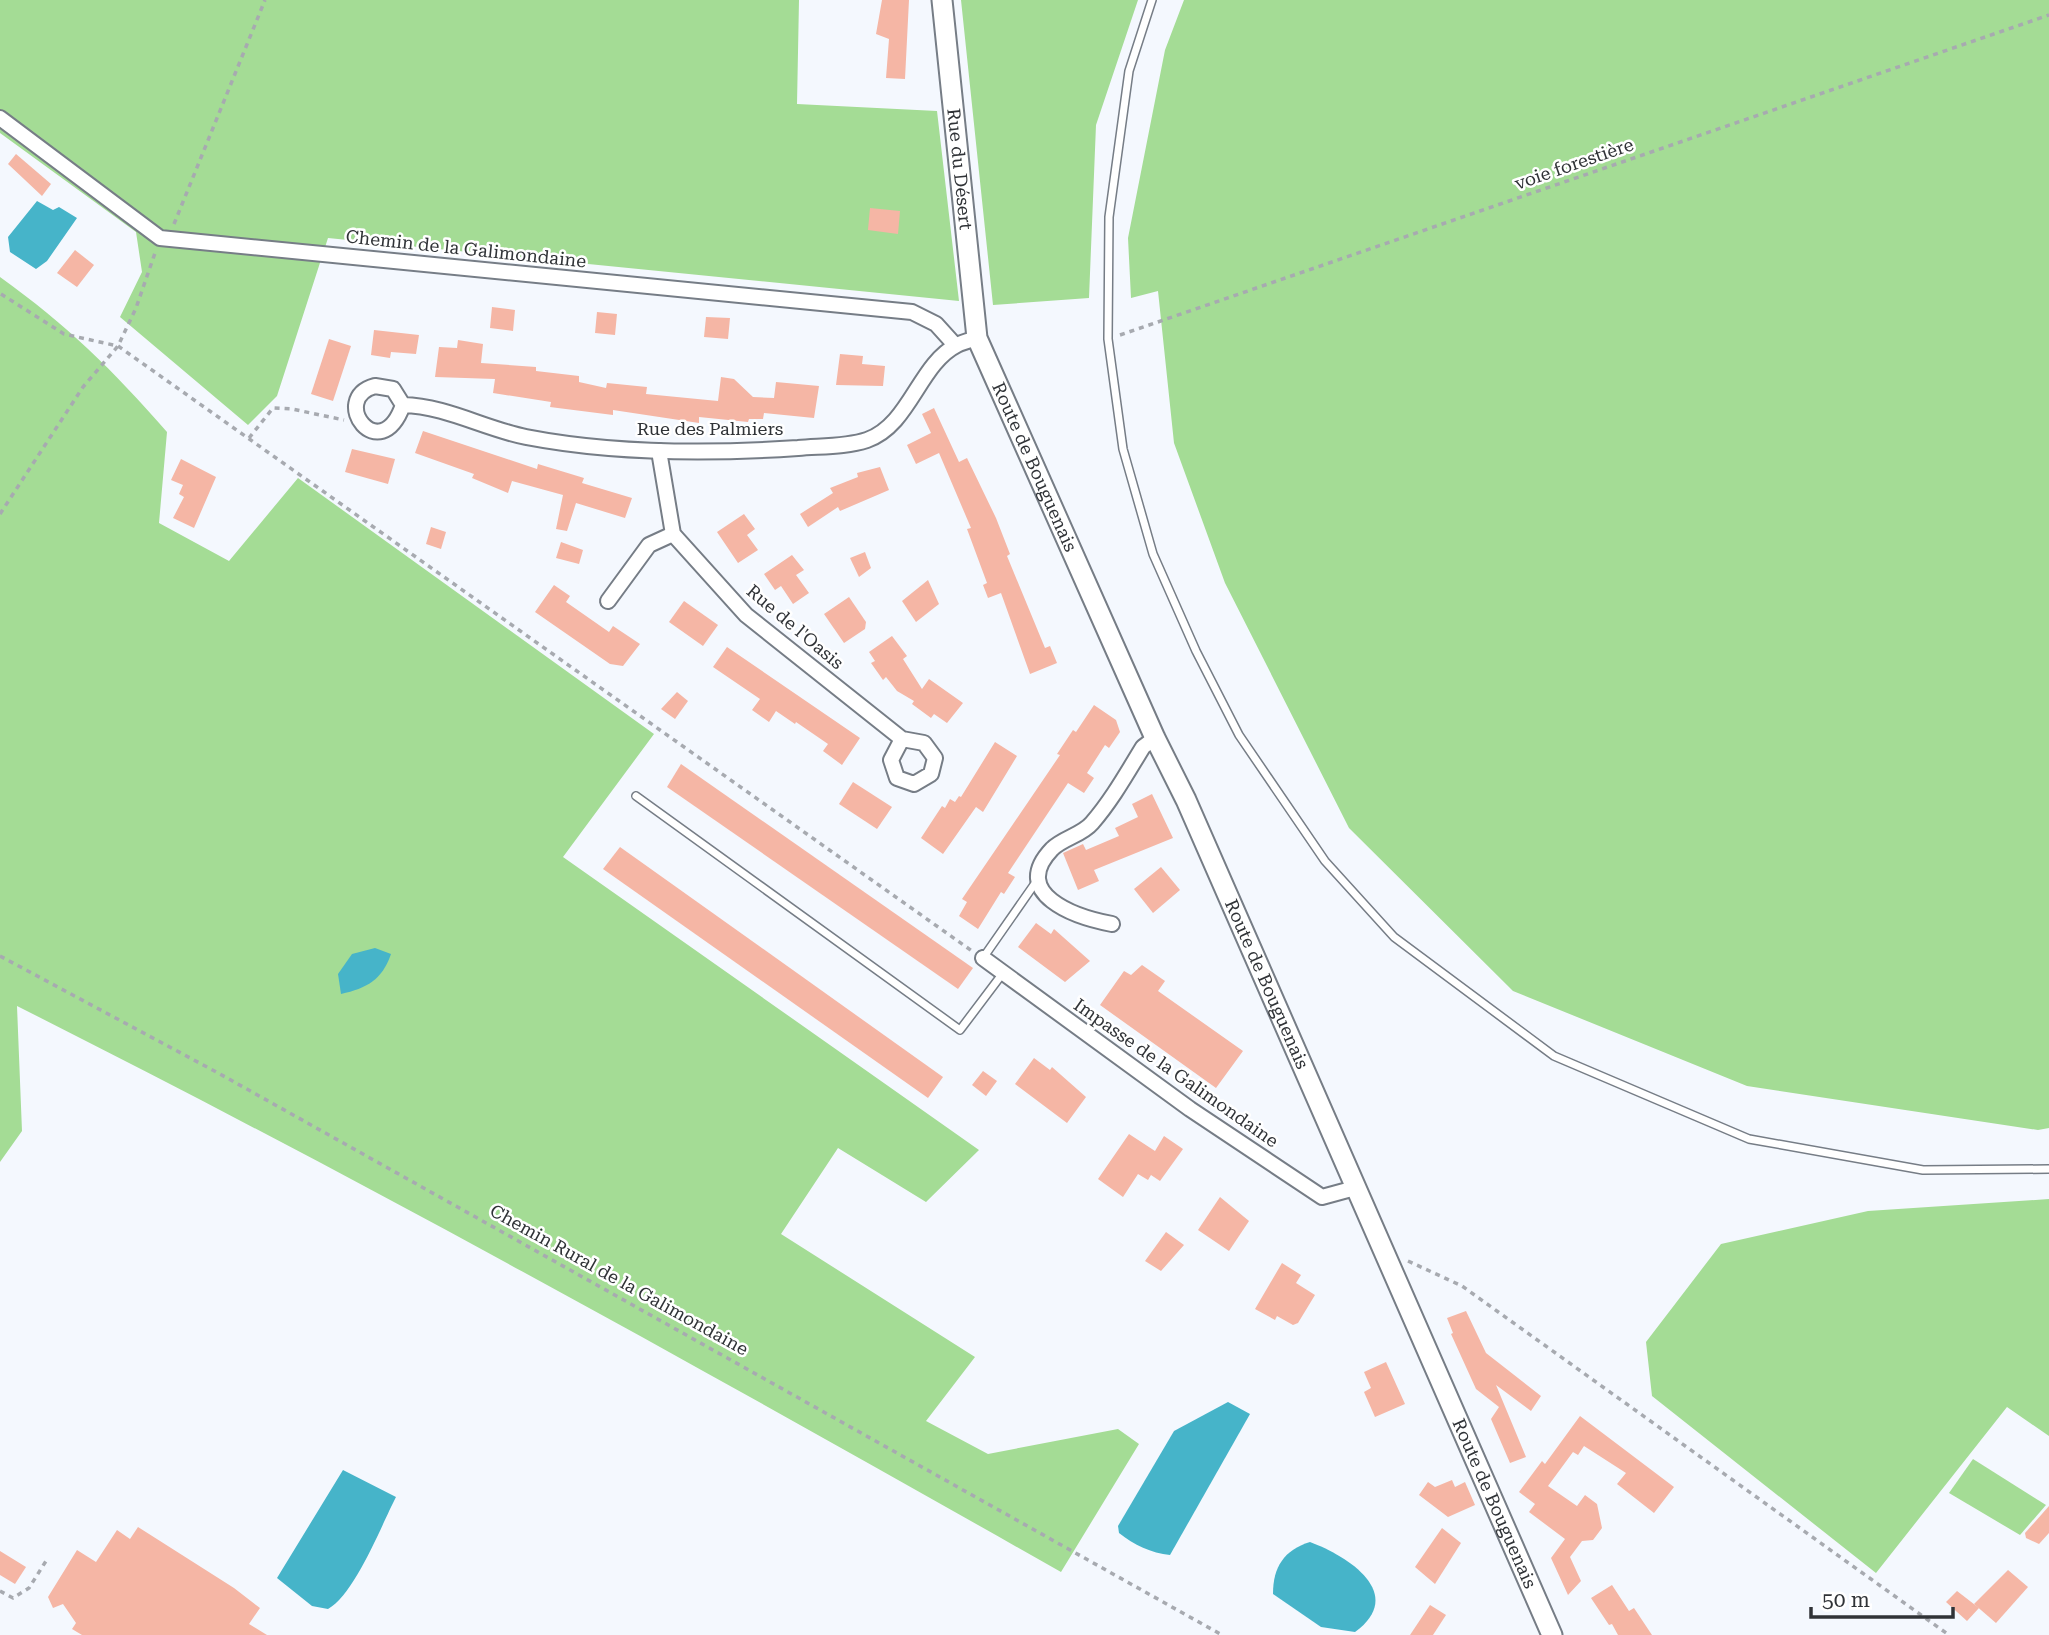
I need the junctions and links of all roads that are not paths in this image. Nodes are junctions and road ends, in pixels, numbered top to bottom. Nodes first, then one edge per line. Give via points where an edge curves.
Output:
1 (942, 0) edge
2 (1152, 0) edge
3 (0, 118) edge
4 (977, 338) junction
5 (955, 345) junction
6 (403, 405) junction
7 (659, 450) junction
8 (673, 534) junction
9 (608, 601) dead end
10 (1155, 738) junction
11 (901, 739) dead end
12 (636, 796) dead end
13 (1036, 882) junction
14 (1112, 924) dead end
15 (983, 958) joint
16 (1003, 972) junction
17 (2049, 1169) edge
18 (1355, 1188) junction
19 (1552, 1635) edge

1 - 4 street, Rue du Désert
2 - 17 lane via 1129,71 1109,217 1108,339 1123,449 1153,554 1196,651 1239,735 1325,861 1394,937 1554,1056 1749,1139 1923,1170
3 - 5 street, Chemin de la Galimondaine via 160,238 912,312 936,324
4 - 5 street, Rue des Palmiers
4 - 10 street, Route de Bouguenais
5 - 7 street, Rue des Palmiers via 880,435 863,441 775,449
6 - 6 street, Rue des Palmiers via 393,389 375,386 366,388 355,407 359,423 370,431 384,431 397,422
6 - 7 street, Rue des Palmiers via 423,406 526,437
7 - 8 street
8 - 9 street via 649,545
8 - 11 street, Rue de l'Oasis via 746,615
10 - 13 street via 1143,747 1090,826 1055,847 1040,864
10 - 18 street, Route de Bouguenais
12 - 16 lane via 960,1030
13 - 14 street via 1042,892 1082,919
13 - 15 lane
15 - 16 street, Impasse de la Galimondaine
16 - 18 street, Impasse de la Galimondaine via 1190,1110 1322,1197
18 - 19 street, Route de Bouguenais

